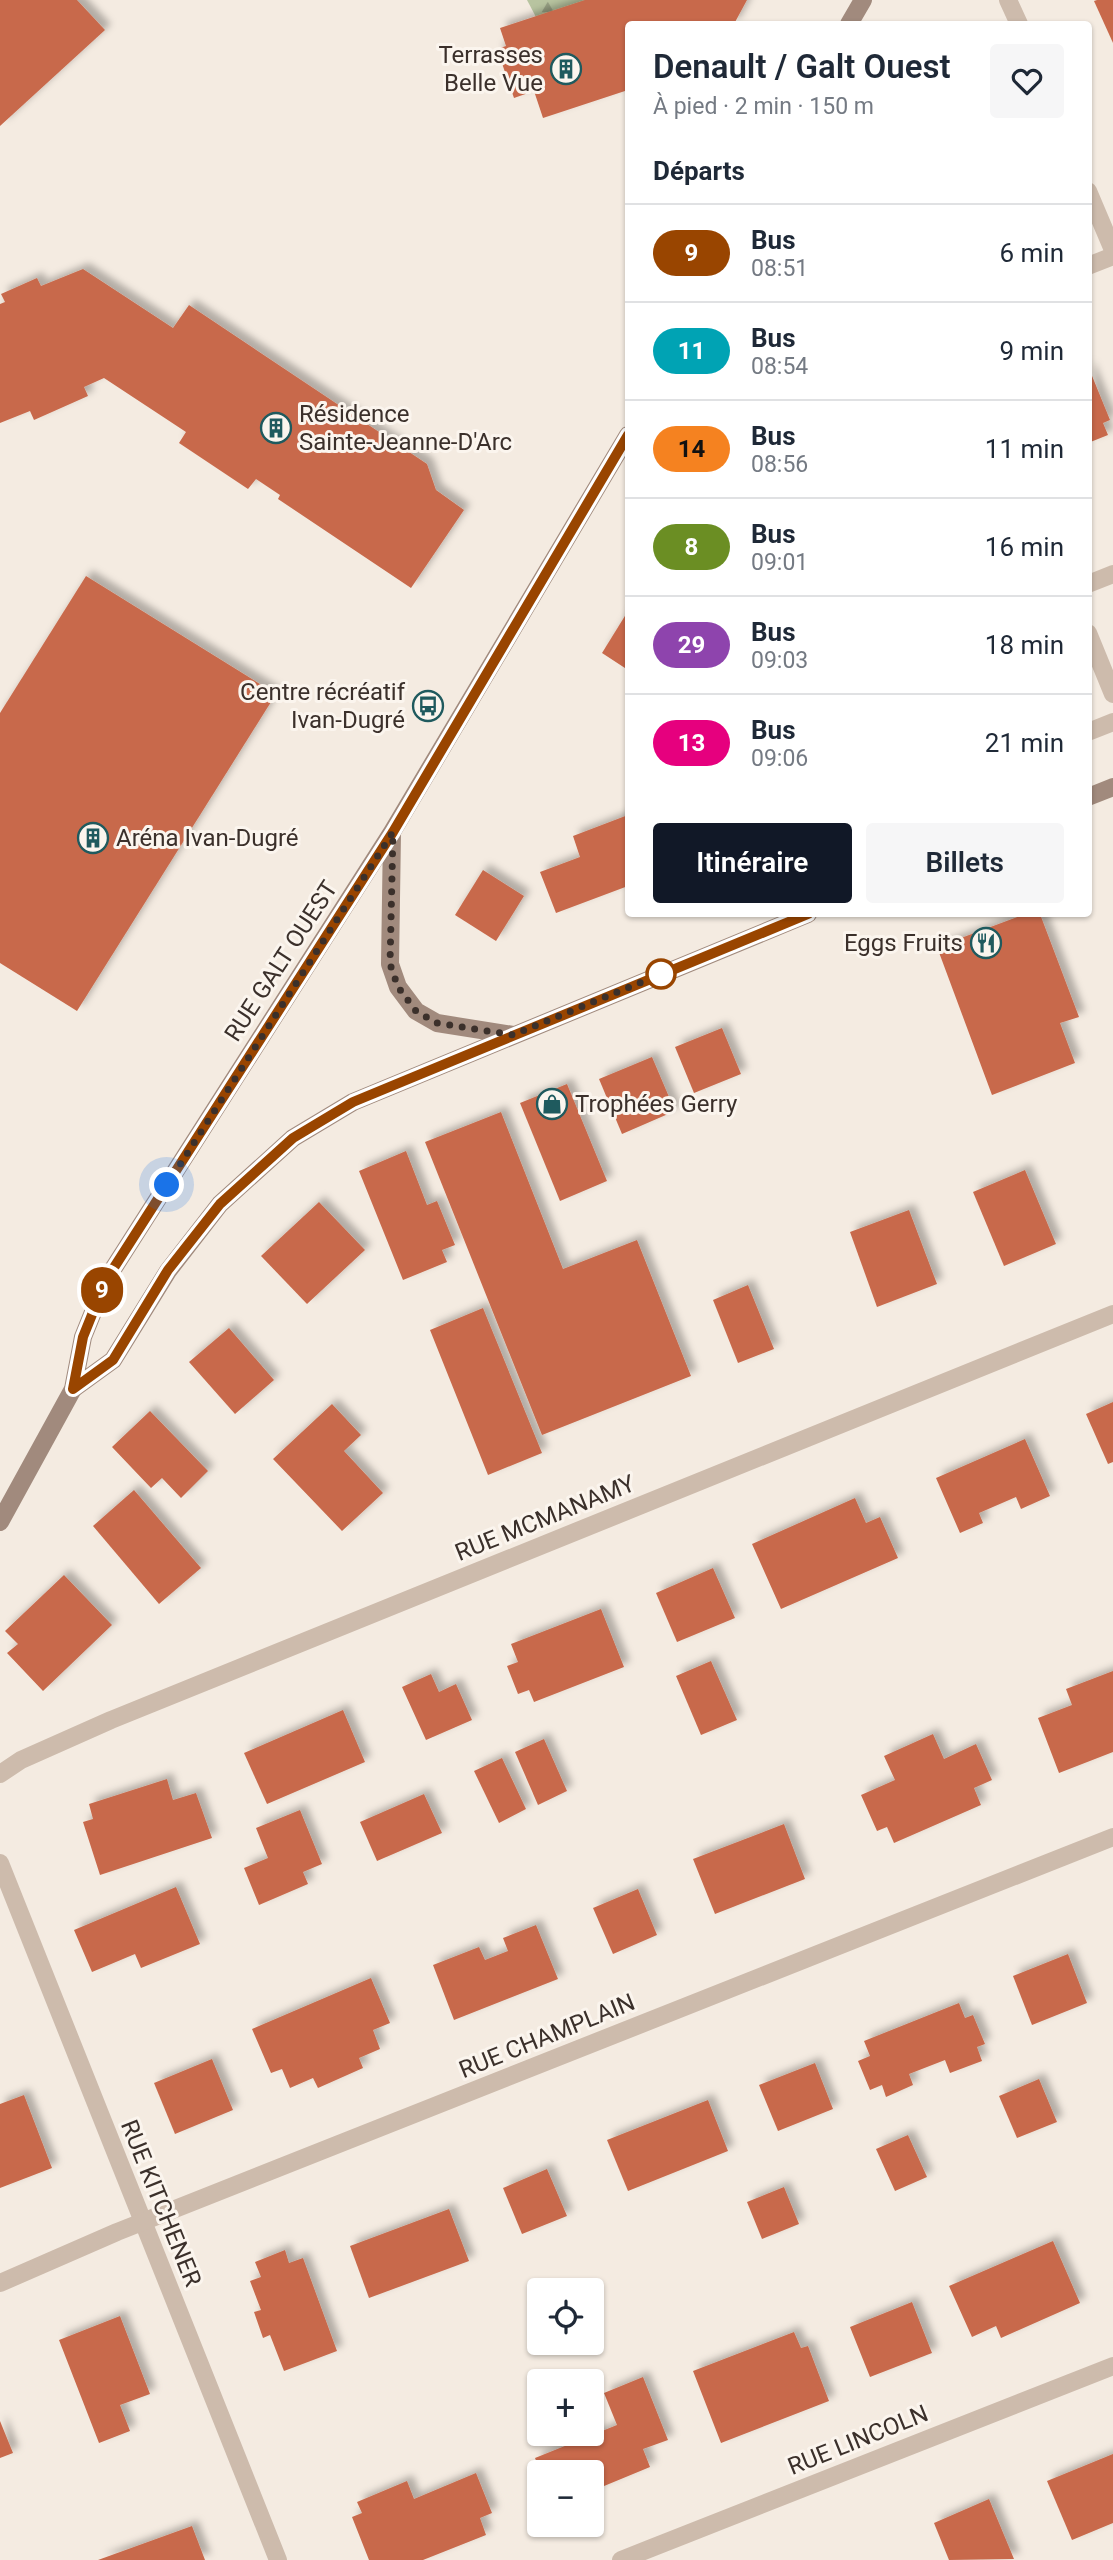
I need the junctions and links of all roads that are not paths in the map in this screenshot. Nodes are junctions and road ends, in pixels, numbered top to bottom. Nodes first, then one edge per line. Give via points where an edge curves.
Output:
1 (863, 0) edge
2 (1008, 0) edge
3 (851, 21) edge
4 (1018, 21) edge
5 (1092, 200) edge
6 (1113, 250) edge
7 (1113, 256) edge
8 (1092, 264) edge
9 (625, 440) edge
10 (1113, 574) edge
11 (1092, 582) edge
12 (1092, 643) edge
13 (1113, 694) edge
14 (1113, 722) edge
15 (1092, 730) edge
16 (1113, 787) edge
17 (1092, 795) edge
18 (393, 832) junction
19 (801, 917) edge
20 (513, 1035) junction
21 (1113, 1314) edge
22 (73, 1389) junction
23 (0, 1522) edge
24 (0, 1774) edge
25 (1113, 1837) edge
26 (0, 1863) edge
27 (142, 2223) junction
28 (0, 2283) edge
29 (1113, 2366) edge
30 (278, 2560) edge
31 (621, 2560) edge

1 - 3 main road
2 - 4 street
5 - 6 street
7 - 8 street
9 - 18 main road, RUE GALT OUEST
10 - 11 street
12 - 13 street
14 - 15 street
16 - 17 main road
18 - 20 main road via 390,964 398,987 416,1011 437,1023
18 - 22 main road, RUE GALT OUEST via 106,1280 83,1337
19 - 20 main road
20 - 22 main road via 353,1102 293,1138 220,1204 168,1270 113,1360
21 - 24 street, RUE MCMANAMY via 111,1720
22 - 23 main road, RUE GALT OUEST
25 - 27 street, RUE CHAMPLAIN
26 - 27 street, RUE KITCHENER
27 - 28 street, RUE CHAMPLAIN
27 - 30 street, RUE KITCHENER
29 - 31 street, RUE LINCOLN

